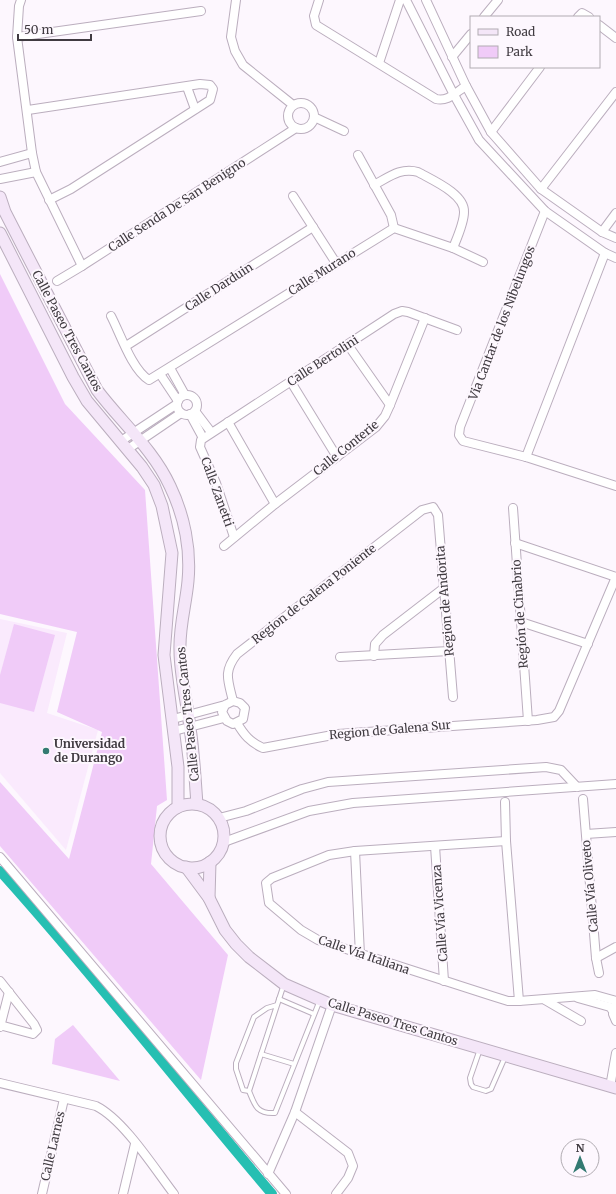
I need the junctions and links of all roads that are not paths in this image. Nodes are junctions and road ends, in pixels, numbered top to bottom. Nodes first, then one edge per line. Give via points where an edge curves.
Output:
1 (21, 0) edge
2 (236, 0) edge
3 (319, 0) edge
4 (400, 0) edge
5 (406, 0) edge
6 (426, 0) edge
7 (498, 0) edge
8 (201, 11) dead end
9 (485, 16) edge
10 (579, 16) edge
11 (587, 16) edge
12 (600, 26) edge
13 (470, 35) edge
14 (18, 37) junction
15 (616, 38) edge
16 (452, 57) junction
17 (379, 63) junction
18 (539, 68) edge
19 (466, 86) junction
20 (187, 87) junction
21 (616, 92) edge
22 (453, 93) junction
23 (293, 105) junction
24 (195, 109) junction
25 (28, 110) junction
26 (314, 117) junction
27 (296, 128) junction
28 (344, 131) dead end
29 (491, 132) junction
30 (32, 152) junction
31 (358, 155) dead end
32 (0, 162) edge
33 (36, 172) junction
34 (0, 179) edge
35 (374, 185) junction
36 (541, 189) junction
37 (293, 196) dead end
38 (0, 197) edge
39 (49, 200) junction
40 (546, 211) junction
41 (616, 213) edge
42 (313, 227) junction
43 (394, 228) junction
44 (0, 232) edge
45 (602, 232) junction
46 (616, 238) edge
47 (453, 248) junction
48 (604, 253) junction
49 (616, 258) edge
50 (483, 262) dead end
51 (336, 263) junction
52 (82, 266) junction
53 (57, 281) dead end
54 (111, 316) dead end
55 (425, 318) junction
56 (457, 330) dead end
57 (348, 345) junction
58 (126, 346) junction
59 (170, 368) junction
60 (160, 374) junction
61 (291, 382) junction
62 (186, 395) junction
63 (177, 403) junction
64 (390, 405) junction
65 (193, 412) junction
66 (181, 413) junction
67 (228, 422) junction
68 (133, 432) junction
69 (211, 432) junction
70 (203, 438) junction
71 (141, 440) junction
72 (125, 445) junction
73 (337, 457) junction
74 (526, 457) junction
75 (616, 486) edge
76 (275, 504) junction
77 (433, 507) joint
78 (513, 508) dead end
79 (234, 537) junction
80 (515, 543) junction
81 (224, 546) dead end
82 (616, 577) edge
83 (444, 588) junction
84 (521, 622) junction
85 (588, 644) junction
86 (449, 651) junction
87 (374, 656) junction
88 (340, 657) dead end
89 (453, 697) dead end
90 (233, 701) junction
91 (225, 705) junction
92 (188, 715) junction
93 (224, 718) junction
94 (173, 719) junction
95 (528, 721) junction
96 (237, 723) junction
97 (190, 728) junction
98 (174, 731) junction
99 (616, 784) edge
100 (577, 787) junction
101 (583, 799) dead end
102 (505, 802) dead end
103 (197, 804) junction
104 (178, 807) junction
105 (219, 818) junction
106 (616, 832) edge
107 (586, 834) junction
108 (506, 841) junction
109 (224, 842) junction
110 (435, 846) junction
111 (355, 851) junction
112 (0, 857) edge
113 (210, 862) junction
114 (186, 867) junction
115 (209, 898) junction
116 (616, 947) edge
117 (360, 955) junction
118 (596, 958) junction
119 (599, 973) dead end
120 (0, 981) edge
121 (444, 982) junction
122 (284, 984) junction
123 (9, 992) junction
124 (575, 997) junction
125 (279, 999) junction
126 (320, 999) junction
127 (545, 1000) junction
128 (519, 1001) junction
129 (616, 1001) edge
130 (332, 1004) junction
131 (277, 1005) junction
132 (314, 1014) junction
133 (615, 1016) edge
134 (581, 1021) dead end
135 (0, 1026) edge
136 (480, 1048) junction
137 (616, 1053) edge
138 (261, 1054) junction
139 (505, 1056) junction
140 (294, 1064) junction
141 (0, 1083) edge
142 (613, 1087) edge
143 (249, 1091) junction
144 (64, 1098) junction
145 (296, 1112) junction
146 (135, 1144) junction
147 (268, 1174) junction
148 (42, 1194) edge
149 (123, 1194) edge
150 (174, 1194) edge
151 (286, 1194) edge
152 (336, 1194) edge

1 - 14 street
2 - 23 street via 231,37 235,51 243,65
3 - 17 street via 314,16 316,24
4 - 17 street
5 - 22 street
6 - 16 street
7 - 9 street
8 - 14 street
10 - 11 street via 582,13
12 - 15 street
13 - 16 street
14 - 25 street
16 - 19 street
17 - 22 street via 436,99 448,99
18 - 29 street
19 - 22 street
19 - 29 street
20 - 24 street
20 - 24 street via 206,84 213,89 210,100
20 - 25 street
21 - 36 street
22 - 40 street via 479,140
23 - 26 street via 309,106
23 - 27 street via 288,115
24 - 39 street via 71,189
25 - 30 street
26 - 27 street via 308,127
26 - 28 street
27 - 52 street, Calle Senda De San Benigno
29 - 36 street
30 - 32 street
30 - 33 street
31 - 35 street
33 - 34 street
33 - 39 street
35 - 43 street via 391,214
35 - 47 street via 398,172 412,170 457,196 462,202 464,214
36 - 45 street
37 - 42 street
38 - 68 street, Calle Paseo Tres Cantos via 5,212 97,390
39 - 52 street
40 - 48 street
40 - 74 street, Via Cantar de los Nibelungos via 459,435 463,441
41 - 45 street
42 - 51 street
42 - 58 street, Calle Darduin
43 - 47 street
43 - 51 street, Calle Murano
44 - 72 street, Calle Paseo Tres Cantos via 73,378 87,401
45 - 46 street
47 - 50 street
48 - 49 street
48 - 74 street
51 - 59 street, Calle Murano
52 - 53 street, Calle Senda De San Benigno
54 - 58 street
55 - 56 street, Calle Bertolini
55 - 57 street, Calle Bertolini via 402,311
55 - 64 street, Calle Conterie
57 - 61 street, Calle Bertolini
57 - 64 street
58 - 60 street, Calle Murano via 144,377 149,380
59 - 60 street, Calle Murano
59 - 62 street
60 - 63 street
61 - 67 street, Calle Bertolini
61 - 73 street
62 - 63 street
62 - 65 street via 195,398 197,405
63 - 66 street
63 - 68 street
64 - 73 street, Calle Conterie via 376,427
65 - 66 street
65 - 69 street
65 - 70 street
66 - 71 street
67 - 69 street, Calle Bertolini
67 - 76 street
68 - 71 street, Calle Paseo Tres Cantos
68 - 72 street
69 - 70 street, Calle Bertolini
70 - 79 street, Calle Zanetti via 200,447 216,483
71 - 72 street
71 - 92 street, Calle Paseo Tres Cantos via 170,485 185,530 188,579 180,629 180,650
72 - 94 street, Calle Paseo Tres Cantos via 154,484 168,526 172,553 164,655
73 - 76 street, Calle Conterie
74 - 75 street
76 - 79 street, Calle Conterie
77 - 83 street, Region de Andorita via 438,514
77 - 90 street, Region de Galena Poniente via 422,510 237,654 228,665 228,682
78 - 80 street, Región de Cinabrio
79 - 81 street, Calle Conterie
80 - 82 street
80 - 84 street, Región de Cinabrio
82 - 85 street
83 - 86 street, Region de Andorita
83 - 87 street via 383,635 375,644
84 - 85 street
84 - 95 street, Región de Cinabrio
85 - 95 street, Region de Galena Sur via 554,718
86 - 87 street
86 - 89 street, Region de Andorita
87 - 88 street
90 - 91 street
90 - 96 street via 245,708 245,716
91 - 92 street
91 - 93 street via 222,712
92 - 94 street
92 - 97 street, Calle Paseo Tres Cantos
93 - 96 street via 230,723
93 - 97 street
94 - 98 street, Calle Paseo Tres Cantos
95 - 96 street, Region de Galena Sur via 338,734 263,748 246,737
97 - 98 street
97 - 103 street, Calle Paseo Tres Cantos
98 - 104 street, Calle Paseo Tres Cantos via 178,767
99 - 100 street
100 - 105 street via 561,770 546,767 345,781 302,788 246,811
100 - 109 street via 353,803 309,811
101 - 107 street, Calle Vía Oliveto
102 - 108 street
103 - 104 street
103 - 105 street via 208,808
104 - 114 street via 165,819 161,841 167,855
105 - 109 street via 224,828
106 - 107 street
107 - 118 street, Calle Vía Oliveto
108 - 110 street, Calle Vía Italiana
108 - 128 street
109 - 113 street via 221,850
110 - 111 street, Calle Vía Italiana
110 - 121 street, Calle Vía Vicenza
111 - 117 street
111 - 117 street, Calle Vía Italiana via 329,855 272,878 266,884 269,904 301,930 318,940
112 - 147 street
113 - 114 street via 203,866
113 - 115 street, Calle Paseo Tres Cantos
114 - 115 street, Calle Paseo Tres Cantos
115 - 122 street, Calle Paseo Tres Cantos via 225,930 236,944 248,957
116 - 118 street
117 - 121 street, Calle Vía Italiana
118 - 119 street, Calle Vía Oliveto
120 - 123 street
121 - 128 street, Calle Vía Italiana via 508,1001
122 - 125 lane
122 - 126 street, Calle Paseo Tres Cantos
123 - 135 street
123 - 135 street via 37,1030 33,1034
124 - 127 street, Calle Vía Italiana
124 - 129 street, Calle Vía Italiana via 595,994
124 - 133 street, Calle Vía Italiana via 610,1007
125 - 131 lane
125 - 132 lane
126 - 130 street, Calle Paseo Tres Cantos
126 - 132 lane
127 - 128 street, Calle Vía Italiana
127 - 134 street
130 - 136 street, Calle Paseo Tres Cantos
130 - 145 street
131 - 138 lane
131 - 143 lane via 254,1017 236,1063 240,1084 243,1090
132 - 140 lane
136 - 139 street, Calle Paseo Tres Cantos
136 - 139 lane via 470,1082 473,1087 490,1091
137 - 142 street
138 - 140 lane
138 - 143 lane
139 - 142 street, Calle Paseo Tres Cantos
140 - 143 lane via 275,1113 266,1114 256,1107
141 - 144 street
144 - 146 street via 105,1110
144 - 148 street, Calle Larnes
145 - 147 street
145 - 152 street via 348,1153 353,1166
146 - 149 street
146 - 150 street
147 - 151 street

